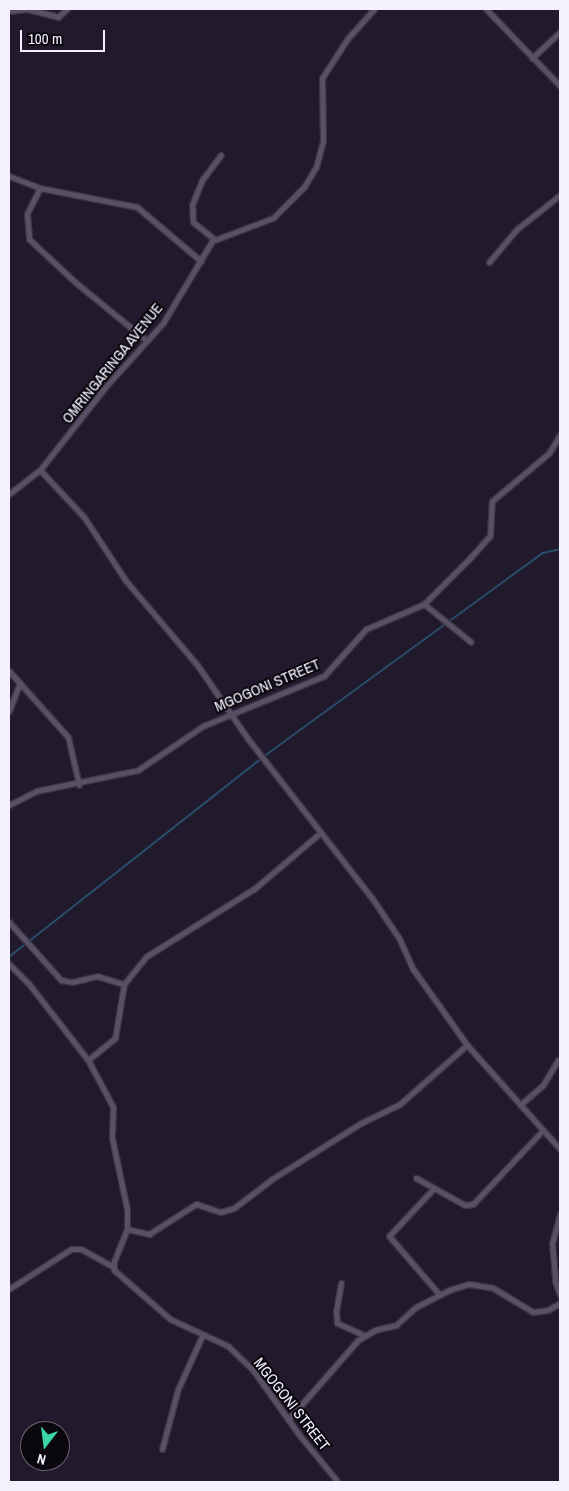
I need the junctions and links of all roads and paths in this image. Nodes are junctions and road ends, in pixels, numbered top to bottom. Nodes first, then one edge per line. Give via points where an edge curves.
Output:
1 (67, 9) edge
2 (374, 9) edge
3 (486, 9) edge
4 (9, 11) edge
5 (560, 32) edge
6 (532, 58) junction
7 (560, 86) edge
8 (221, 155) dead end
9 (9, 176) edge
10 (40, 188) junction
11 (560, 196) edge
12 (214, 239) junction
13 (200, 262) junction
14 (489, 262) dead end
15 (147, 341) junction
16 (560, 435) edge
17 (40, 470) junction
18 (9, 494) edge
19 (424, 604) junction
20 (471, 642) dead end
21 (9, 671) edge
22 (20, 683) junction
23 (9, 711) edge
24 (231, 714) junction
25 (79, 785) junction
26 (9, 805) edge
27 (320, 833) junction
28 (9, 922) edge
29 (9, 964) edge
30 (124, 984) junction
31 (468, 1045) junction
32 (88, 1060) junction
33 (558, 1060) dead end
34 (520, 1105) junction
35 (543, 1130) junction
36 (560, 1149) edge
37 (416, 1178) dead end
38 (433, 1189) junction
39 (560, 1214) edge
40 (127, 1229) junction
41 (112, 1266) junction
42 (341, 1283) dead end
43 (9, 1289) edge
44 (439, 1294) junction
45 (560, 1295) edge
46 (560, 1303) edge
47 (203, 1334) junction
48 (364, 1335) junction
49 (288, 1420) junction
50 (162, 1449) dead end
51 (338, 1482) edge

1 - 4 street via 58,17 27,10
2 - 12 street via 352,32 322,78 323,141 316,167 304,187 273,218
3 - 6 street
5 - 6 street
6 - 7 street
8 - 12 street via 202,180 192,205 193,222
9 - 10 street
10 - 13 street via 137,207
10 - 15 street via 27,214 29,239
11 - 14 street via 517,229
12 - 13 street, OMRINGARINGA AVENUE
13 - 15 street, OMRINGARINGA AVENUE via 163,323
15 - 17 street, OMRINGARINGA AVENUE
16 - 19 street, MGOGONI STREET via 548,453 492,500 488,539
17 - 18 street, OMRINGARINGA AVENUE
17 - 24 street via 84,517 126,581 198,666
19 - 20 street
19 - 24 street, MGOGONI STREET via 366,629 324,676
21 - 22 street
22 - 23 street
22 - 25 street via 68,737
24 - 25 street, MGOGONI STREET via 203,726 138,770
24 - 27 street
25 - 26 street, MGOGONI STREET via 36,791
27 - 30 street via 254,889 158,947
27 - 31 street via 372,898 399,938 413,969
28 - 30 street via 61,980 72,982 97,976
29 - 32 street via 29,984
30 - 32 street via 114,1038
31 - 34 street
31 - 40 street via 400,1104 362,1123 272,1179 234,1208 221,1212 191,1204 154,1232
32 - 40 street via 113,1107 112,1138 122,1177
33 - 34 street via 543,1085
34 - 35 street
35 - 36 street
35 - 38 street via 473,1204 465,1205
37 - 38 street
38 - 44 street via 389,1236
39 - 45 street via 552,1243 555,1281
40 - 41 street
41 - 43 street, MGOGONI STREET via 81,1249 71,1249
41 - 47 street, MGOGONI STREET via 170,1319
42 - 48 street via 337,1323
44 - 46 street via 457,1287 480,1285 493,1288 533,1312 548,1310
44 - 48 street via 396,1325
47 - 49 street, MGOGONI STREET via 228,1346 253,1370
47 - 50 street via 178,1389
48 - 49 street via 347,1349
49 - 51 street, MGOGONI STREET

